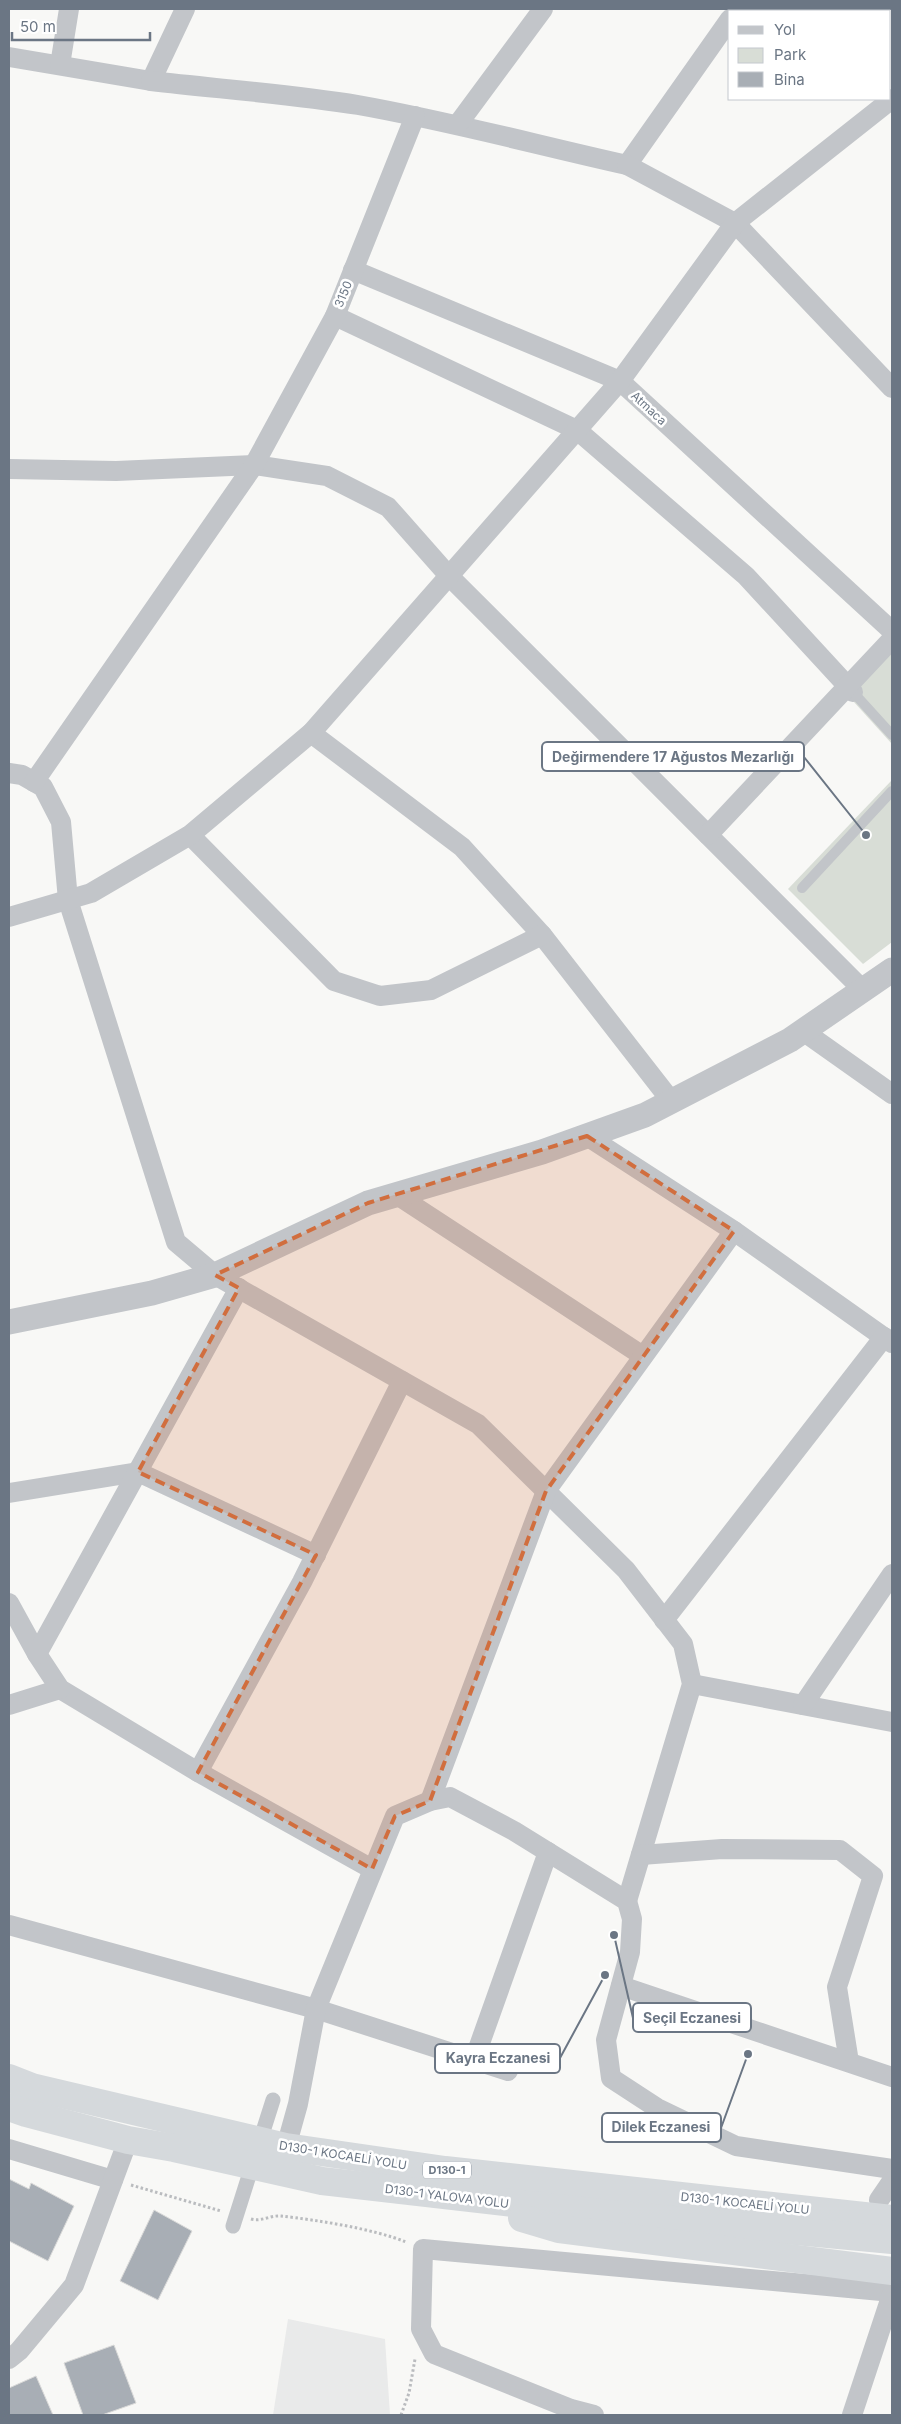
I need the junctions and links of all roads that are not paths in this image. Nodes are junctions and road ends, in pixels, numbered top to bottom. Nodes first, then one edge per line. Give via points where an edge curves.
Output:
1 (69, 9) edge
2 (185, 9) edge
3 (544, 9) edge
4 (728, 22) edge
5 (9, 57) edge
6 (60, 65) junction
7 (151, 81) junction
8 (891, 101) edge
9 (415, 116) junction
10 (458, 124) junction
11 (628, 165) junction
12 (734, 223) junction
13 (353, 270) junction
14 (334, 316) junction
15 (620, 381) junction
16 (892, 388) edge
17 (577, 430) junction
18 (254, 465) junction
19 (9, 469) edge
20 (449, 576) junction
21 (892, 631) edge
22 (892, 639) edge
23 (850, 689) junction
24 (311, 733) junction
25 (892, 735) edge
26 (9, 773) edge
27 (34, 782) junction
28 (892, 791) edge
29 (190, 834) junction
30 (708, 835) junction
31 (802, 888) dead end
32 (68, 900) junction
33 (9, 916) edge
34 (542, 935) junction
35 (892, 970) edge
36 (863, 990) junction
37 (803, 1031) junction
38 (892, 1094) edge
39 (672, 1102) junction
40 (586, 1136) junction
41 (397, 1195) junction
42 (734, 1231) junction
43 (215, 1274) junction
44 (239, 1288) junction
45 (9, 1322) edge
46 (888, 1340) edge
47 (643, 1356) junction
48 (402, 1381) junction
49 (138, 1472) junction
50 (546, 1491) junction
51 (9, 1492) edge
52 (316, 1555) junction
53 (892, 1574) edge
54 (9, 1603) edge
55 (664, 1620) junction
56 (37, 1654) junction
57 (692, 1684) junction
58 (60, 1688) junction
59 (9, 1705) edge
60 (803, 1705) junction
61 (892, 1722) edge
62 (198, 1772) junction
63 (430, 1801) junction
64 (548, 1852) junction
65 (641, 1855) junction
66 (372, 1869) junction
67 (627, 1901) junction
68 (9, 1925) edge
69 (621, 1986) junction
70 (316, 2009) junction
71 (474, 2060) junction
72 (849, 2062) junction
73 (508, 2071) dead end
74 (892, 2077) edge
75 (9, 2078) edge
76 (273, 2100) dead end
77 (9, 2107) edge
78 (128, 2140) junction
79 (286, 2147) junction
80 (9, 2149) edge
81 (892, 2169) edge
82 (113, 2180) junction
83 (447, 2183) junction
84 (890, 2214) edge
85 (231, 2219) road end
86 (892, 2271) edge
87 (892, 2293) edge
88 (12, 2352) edge
89 (594, 2415) edge
90 (852, 2415) edge

1 - 6 street
2 - 7 street
3 - 10 street
4 - 11 street
5 - 6 street
6 - 7 street
7 - 9 street via 355,105
8 - 12 street
9 - 10 street
9 - 13 street, 3150
10 - 11 street
11 - 12 street
12 - 15 street
12 - 16 street
13 - 14 street, 3150
13 - 15 street, Atmaca
14 - 17 street
14 - 18 street, 3150
15 - 17 street
15 - 21 street, Atmaca
17 - 20 street
17 - 23 street via 746,576
18 - 19 street via 116,472
18 - 20 street via 327,476 388,507
18 - 27 street, 3150
20 - 24 street
20 - 30 street
22 - 23 street
23 - 25 lane
23 - 30 street
24 - 29 street
24 - 34 street via 462,847
26 - 27 street via 22,775
27 - 32 street via 43,787 61,822
28 - 31 lane
29 - 32 street via 91,893
29 - 34 street via 334,981 380,996 431,990
30 - 36 street
32 - 33 street
32 - 43 street via 176,1242
34 - 39 street
35 - 36 street
36 - 37 street
37 - 38 street
37 - 39 street
39 - 40 street
40 - 41 street
40 - 42 street
41 - 43 street via 368,1203
41 - 47 street
42 - 46 street
42 - 47 street
43 - 44 street
43 - 45 street via 152,1293
44 - 48 street
44 - 49 street
46 - 55 street
47 - 50 street
48 - 50 street via 478,1424
48 - 52 street
49 - 51 street
49 - 52 street
49 - 56 street
50 - 55 street via 626,1570
50 - 63 street
52 - 62 street
53 - 60 street
54 - 56 street
55 - 57 street via 683,1644
56 - 58 street
57 - 60 street
57 - 65 street
58 - 59 street
58 - 62 street
60 - 61 street
62 - 66 street
63 - 64 street via 450,1797
63 - 66 street via 395,1816
64 - 67 street
64 - 71 street
65 - 67 street
65 - 72 street via 722,1849 840,1850 874,1876 837,1987
66 - 70 street
67 - 69 street via 632,1919 630,1952
68 - 70 street
69 - 72 street
69 - 81 street via 606,2040 611,2078 657,2108 736,2146
70 - 71 street
70 - 79 street via 298,2104
71 - 73 street
72 - 74 street
75 - 79 highway, D130-1 KOCAELİ YOLU / D130-1 via 32,2087
76 - 85 street
77 - 78 highway, D130-1 YALOVA YOLU / D130-1
78 - 82 street
78 - 83 highway, D130-1 YALOVA YOLU / D130-1 via 322,2181
79 - 83 highway, D130-1 KOCAELİ YOLU / D130-1
80 - 82 street
82 - 88 street via 74,2285
83 - 84 highway, D130-1 YALOVA YOLU / D130-1 via 608,2214
83 - 84 highway via 564,2172
83 - 86 highway via 559,2229
87 - 89 street via 423,2249 420,2329 434,2354 571,2409
87 - 90 street

